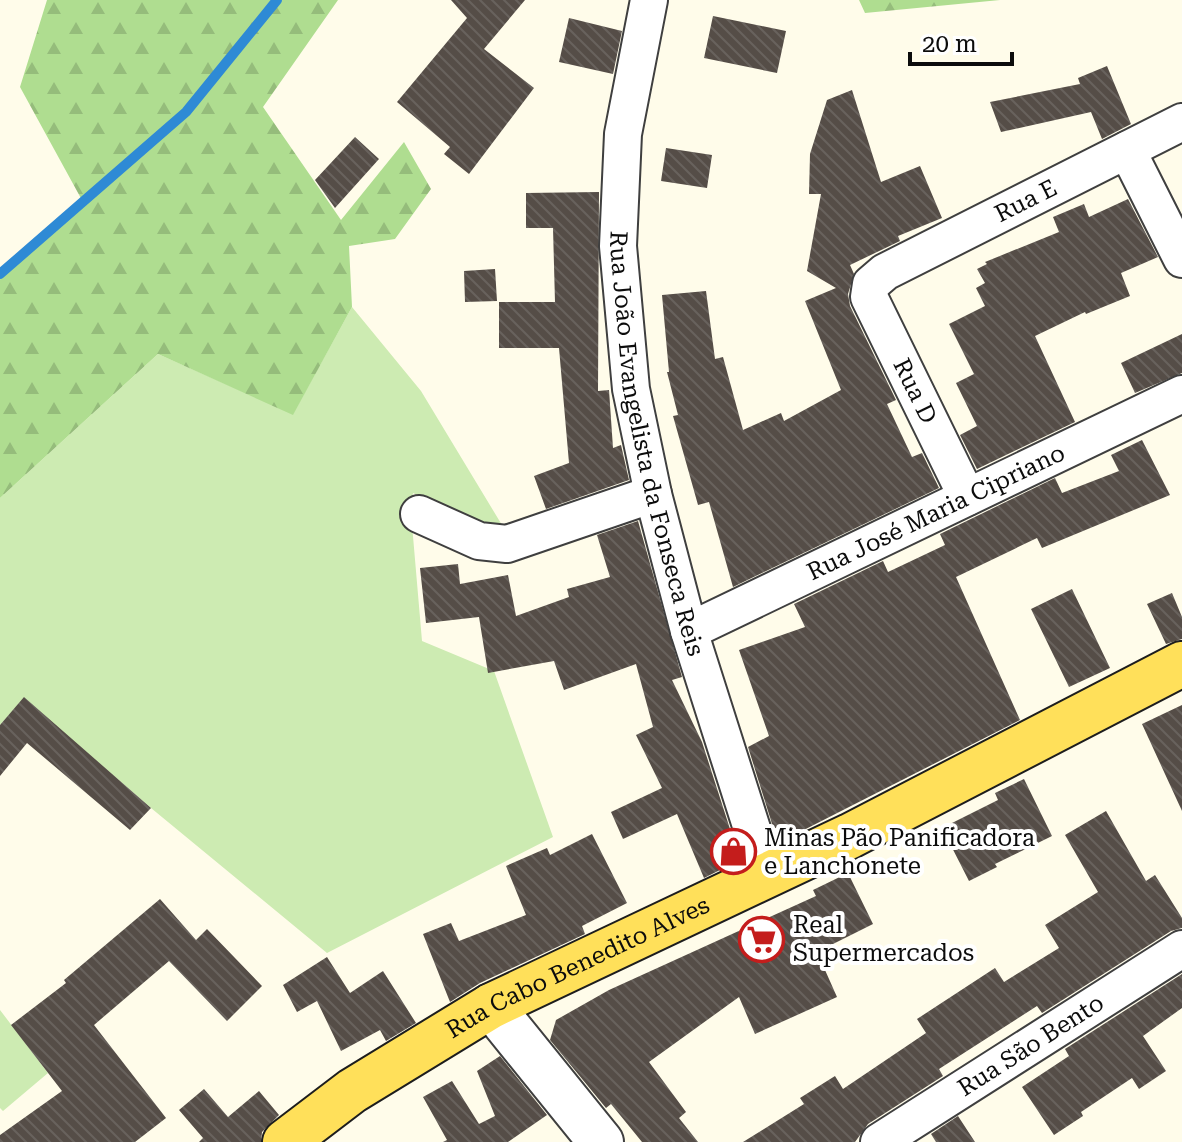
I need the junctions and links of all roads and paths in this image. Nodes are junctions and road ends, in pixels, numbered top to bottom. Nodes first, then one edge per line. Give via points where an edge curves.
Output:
1 (649, 0) edge
2 (1182, 122) edge
3 (1127, 150) junction
4 (1182, 259) edge
5 (871, 284) joint
6 (1182, 394) edge
7 (653, 494) junction
8 (967, 497) junction
9 (419, 514) dead end
10 (689, 631) junction
11 (1182, 664) edge
12 (767, 876) junction
13 (1182, 949) edge
14 (491, 1006) junction
15 (285, 1142) edge
16 (601, 1142) edge
17 (879, 1142) edge

1 - 7 street, Rua João Evangelista da Fonseca Reis via 623,134 618,246 631,389
2 - 3 street, Rua E
3 - 4 street
3 - 5 street, Rua E via 885,272
5 - 8 street, Rua D via 869,297
6 - 8 street, Rua José Maria Cipriano
7 - 9 street via 507,544 479,541
7 - 10 street, Rua João Evangelista da Fonseca Reis
8 - 10 street, Rua José Maria Cipriano
10 - 12 street, Rua João Evangelista da Fonseca Reis
11 - 12 main road, Rua Cabo Benedito Alves
12 - 14 main road, Rua Cabo Benedito Alves
13 - 17 street, Rua São Bento
14 - 15 main road, Rua Cabo Benedito Alves via 352,1091
14 - 16 street

